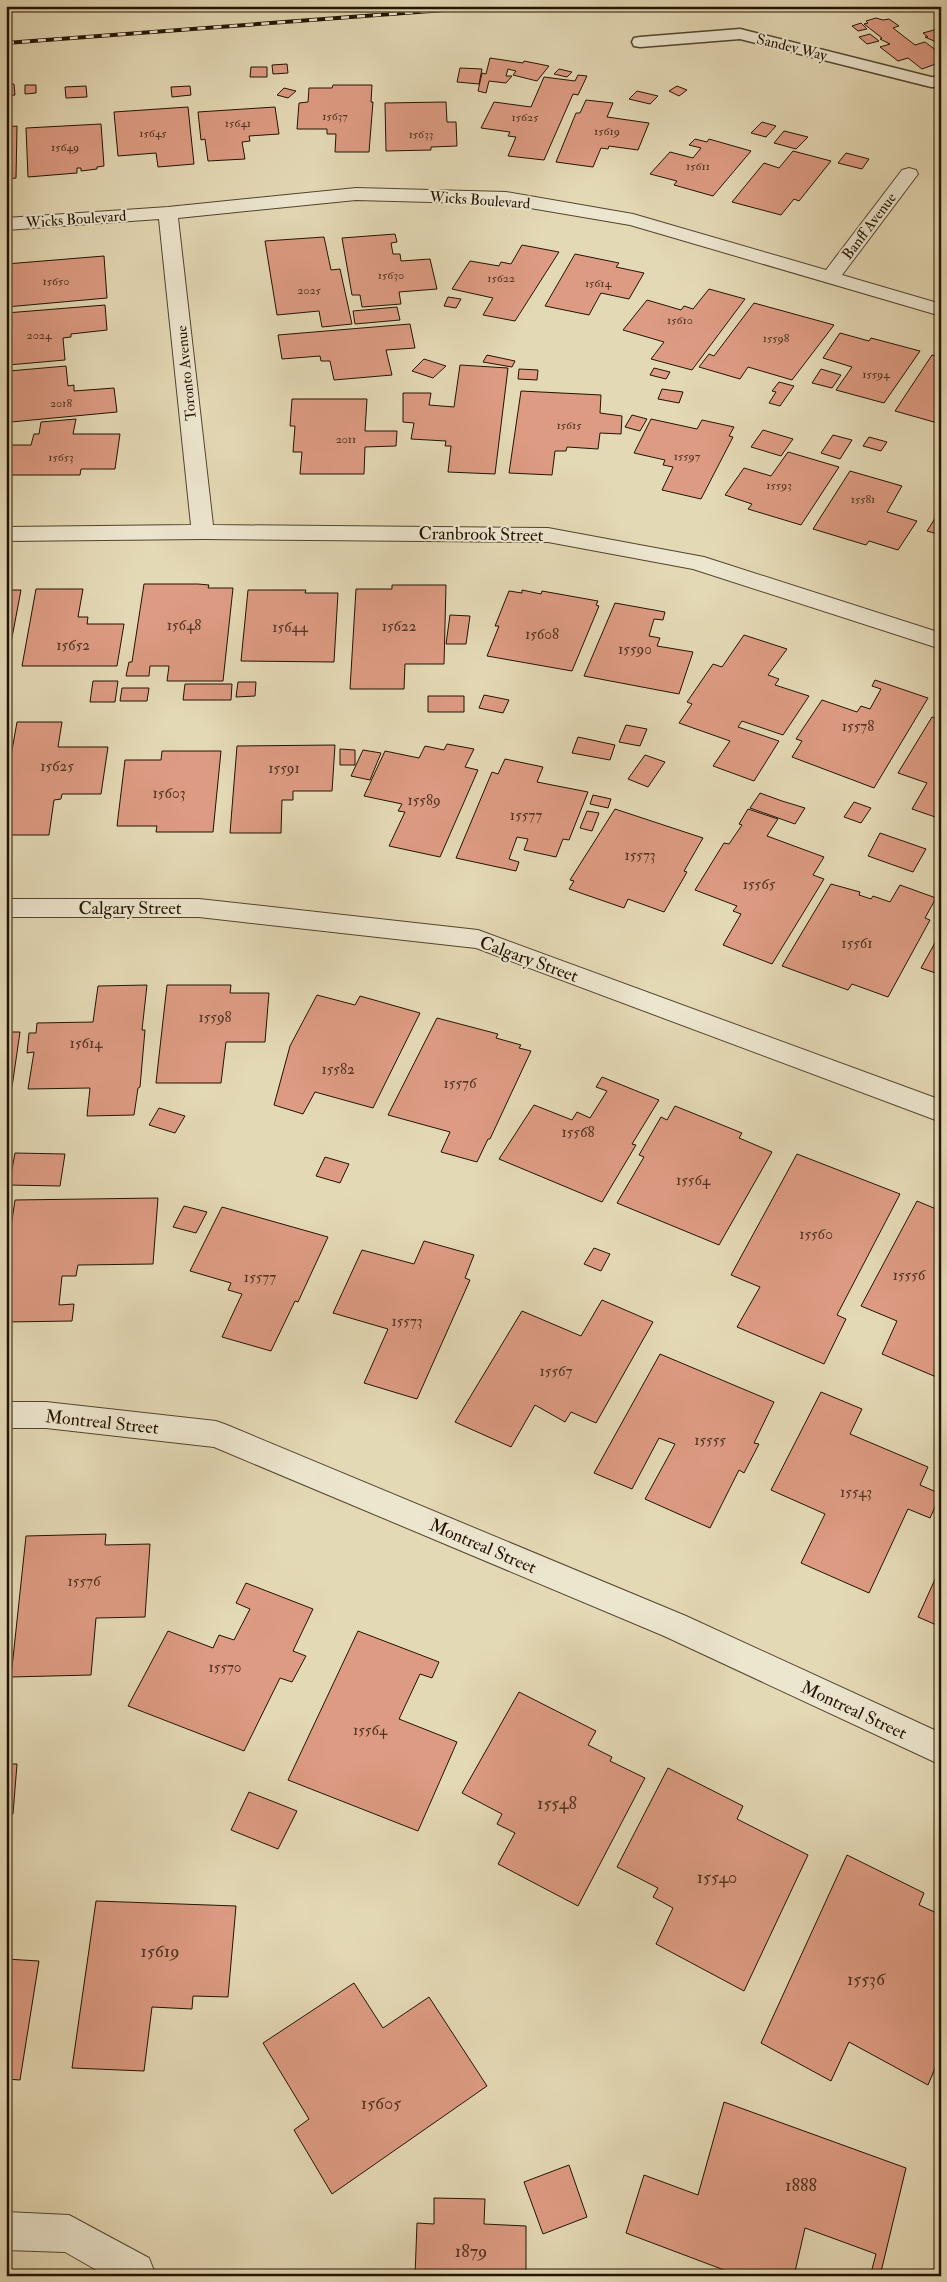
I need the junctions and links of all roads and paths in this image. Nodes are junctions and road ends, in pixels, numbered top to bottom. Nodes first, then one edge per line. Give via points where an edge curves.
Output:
1 (640, 42) dead end
2 (941, 82) edge
3 (909, 174) dead end
4 (168, 213) junction
5 (6, 224) edge
6 (830, 278) junction
7 (941, 310) edge
8 (203, 532) junction
9 (6, 534) edge
10 (941, 640) edge
11 (6, 908) edge
12 (941, 1111) edge
13 (6, 1415) edge
14 (941, 1750) edge
15 (6, 2231) edge
16 (136, 2274) edge

1 - 2 lane, Sandev Way via 740,34
3 - 6 street, Banff Avenue
4 - 5 street, Wicks Boulevard
4 - 6 street, Wicks Boulevard via 356,194 506,198 633,220
4 - 8 street, Toronto Avenue
6 - 7 street, Wicks Boulevard
8 - 9 street, Cranbrook Street
8 - 10 street, Cranbrook Street via 548,534 696,562
11 - 12 street, Calgary Street via 198,908 478,939
13 - 14 street, Montreal Street via 46,1415 216,1434 675,1626
15 - 16 street via 69,2234

